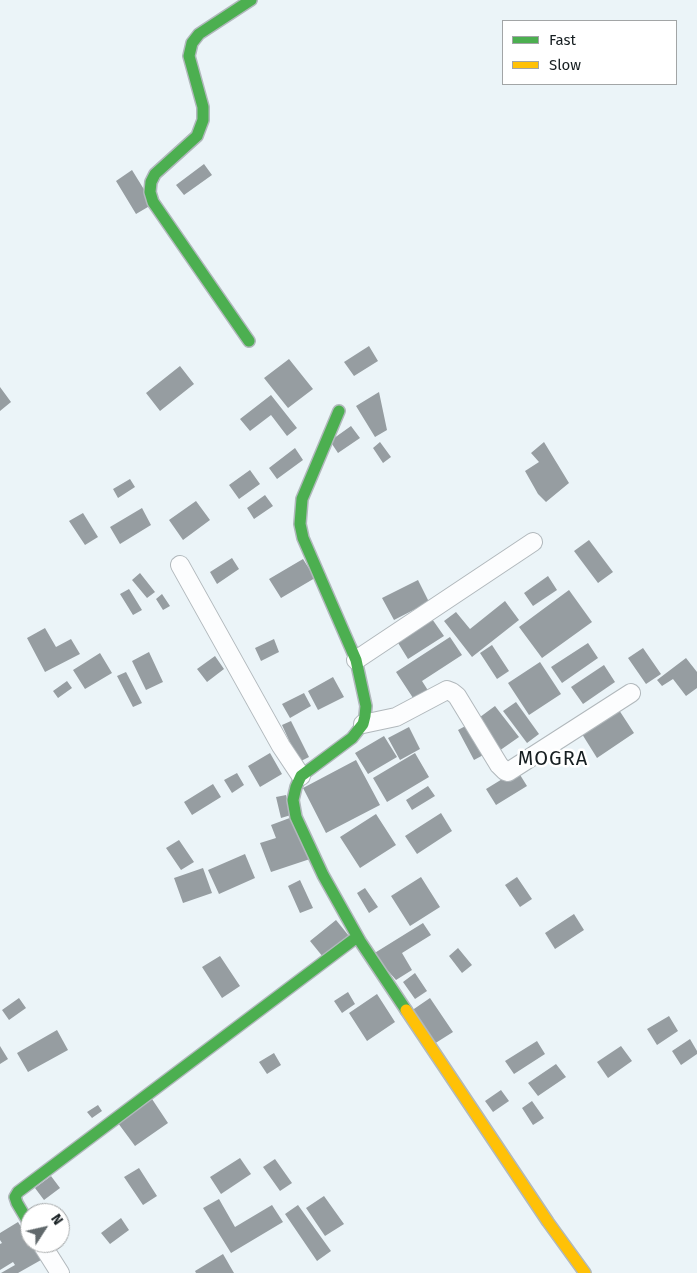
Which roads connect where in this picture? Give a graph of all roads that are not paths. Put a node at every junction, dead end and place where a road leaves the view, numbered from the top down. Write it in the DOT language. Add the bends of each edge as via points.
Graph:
graph roads {
  1 [pos="251,0"];
  2 [pos="249,341"];
  3 [pos="339,411"];
  4 [pos="533,542"];
  5 [pos="180,566"];
  6 [pos="356,660"];
  7 [pos="631,693"];
  8 [pos="363,724"];
  9 [pos="301,776"];
  10 [pos="357,937"];
  11 [pos="20,1208"];
  12 [pos="47,1253"];
  13 [pos="60,1273"];
  14 [pos="585,1273"];
  1 -- 2 [label="street" via="199,34 192,43 189,56 204,120 197,136 155,174 150,192 153,202"];
  3 -- 6 [label="street" via="302,499 300,524 303,538"];
  4 -- 6 [label="street"];
  5 -- 9 [label="street"];
  6 -- 8 [label="street" via="366,706"];
  7 -- 8 [label="street" via="508,772 499,766 457,696 447,690 396,717"];
  8 -- 9 [label="street" via="352,738"];
  9 -- 10 [label="street" via="293,800 296,817"];
  10 -- 11 [label="street" via="18,1192 15,1197"];
  10 -- 14 [label="street"];
  12 -- 13 [label="street"];
}
